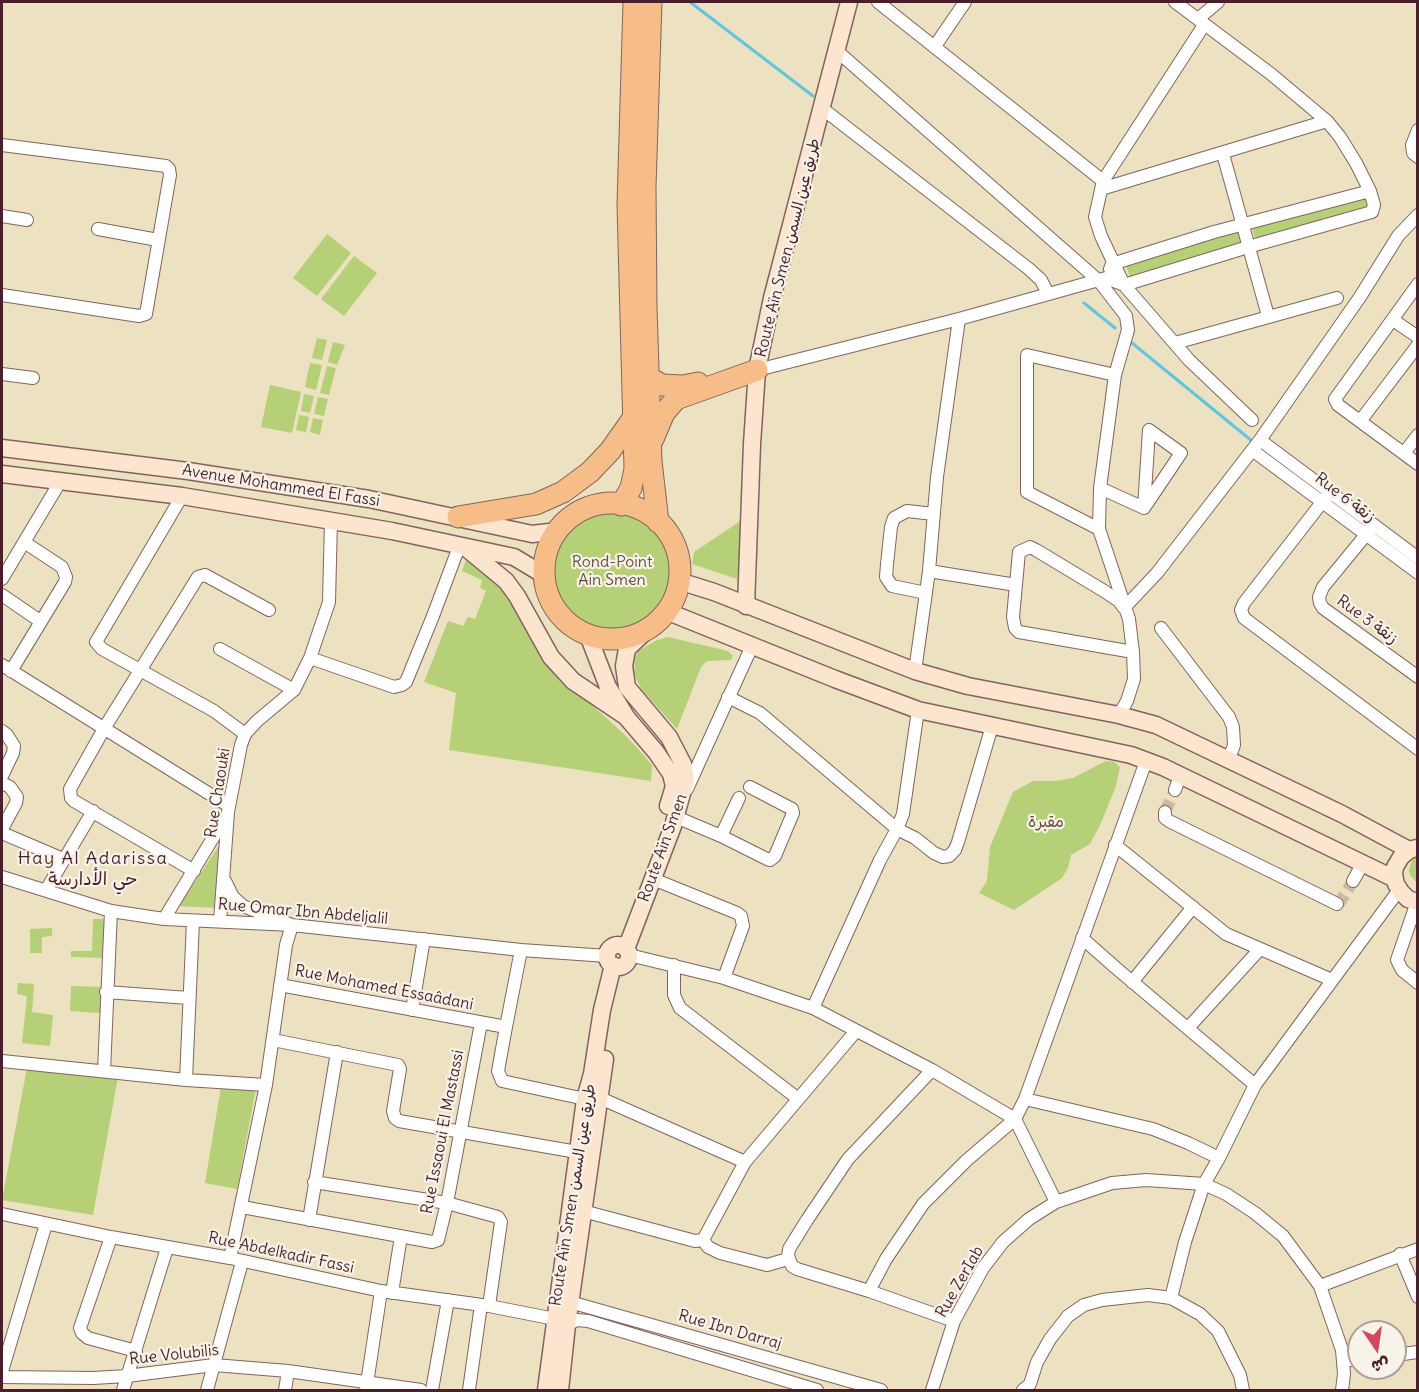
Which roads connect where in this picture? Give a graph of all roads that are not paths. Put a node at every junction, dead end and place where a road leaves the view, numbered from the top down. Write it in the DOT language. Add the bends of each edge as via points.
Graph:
graph roads {
  1 [pos="634,2"];
  2 [pos="651,2"];
  3 [pos="849,2"];
  4 [pos="878,2"];
  5 [pos="965,2"];
  6 [pos="1175,2"];
  7 [pos="1218,2"];
  8 [pos="1201,22"];
  9 [pos="935,46"];
  10 [pos="837,51"];
  11 [pos="823,109"];
  12 [pos="1327,121"];
  13 [pos="1418,130"];
  14 [pos="2,145"];
  15 [pos="1223,154"];
  16 [pos="1418,157"];
  17 [pos="1102,185"];
  18 [pos="1370,191"];
  19 [pos="1418,215"];
  20 [pos="2,216"];
  21 [pos="27,220"];
  22 [pos="1241,224"];
  23 [pos="98,229"];
  24 [pos="158,240"];
  25 [pos="1248,247"];
  26 [pos="1112,264"];
  27 [pos="1103,280"];
  28 [pos="1418,284"];
  29 [pos="1124,285"];
  30 [pos="1048,294"];
  31 [pos="2,295"];
  32 [pos="1337,298"];
  33 [pos="1268,316"];
  34 [pos="960,319"];
  35 [pos="1393,320"];
  36 [pos="1418,337"];
  37 [pos="1175,343"];
  38 [pos="1418,345"];
  39 [pos="758,370"];
  40 [pos="2,374"];
  41 [pos="1114,375"];
  42 [pos="648,377"];
  43 [pos="33,378"];
  44 [pos="634,417"];
  45 [pos="1252,420"];
  46 [pos="1361,420"];
  47 [pos="1418,435"];
  48 [pos="650,445"];
  49 [pos="1256,445"];
  50 [pos="2,448"];
  51 [pos="1404,453"];
  52 [pos="1418,464"];
  53 [pos="2,474"];
  54 [pos="60,482"];
  55 [pos="1100,488"];
  56 [pos="182,496"];
  57 [pos="1327,496"];
  58 [pos="621,505"];
  59 [pos="1144,508"];
  60 [pos="934,514"];
  61 [pos="458,517"];
  62 [pos="332,520"];
  63 [pos="658,522"];
  64 [pos="1099,529"];
  65 [pos="1370,529"];
  66 [pos="558,531"];
  67 [pos="24,542"];
  68 [pos="460,544"];
  69 [pos="1418,558"];
  70 [pos="929,571"];
  71 [pos="1418,573"];
  72 [pos="544,575"];
  73 [pos="2,579"];
  74 [pos="679,581"];
  75 [pos="1016,585"];
  76 [pos="926,593"];
  77 [pos="2,595"];
  78 [pos="746,606"];
  79 [pos="1124,608"];
  80 [pos="269,610"];
  81 [pos="666,611"];
  82 [pos="40,621"];
  83 [pos="1161,628"];
  84 [pos="648,629"];
  85 [pos="588,635"];
  86 [pos="752,646"];
  87 [pos="220,649"];
  88 [pos="1133,652"];
  89 [pos="310,658"];
  90 [pos="6,668"];
  91 [pos="142,671"];
  92 [pos="915,671"];
  93 [pos="1418,677"];
  94 [pos="294,690"];
  95 [pos="728,697"];
  96 [pos="918,710"];
  97 [pos="1119,715"];
  98 [pos="627,718"];
  99 [pos="992,726"];
  100 [pos="105,727"];
  101 [pos="2,731"];
  102 [pos="245,734"];
  103 [pos="1418,749"];
  104 [pos="1229,759"];
  105 [pos="1146,761"];
  106 [pos="2,776"];
  107 [pos="2,783"];
  108 [pos="750,787"];
  109 [pos="739,798"];
  110 [pos="88,808"];
  111 [pos="229,809"];
  112 [pos="677,812"];
  113 [pos="1166,812"];
  114 [pos="897,829"];
  115 [pos="2,831"];
  116 [pos="721,836"];
  117 [pos="1115,845"];
  118 [pos="1413,849"];
  119 [pos="63,859"];
  120 [pos="1363,863"];
  121 [pos="194,871"];
  122 [pos="2,877"];
  123 [pos="653,879"];
  124 [pos="224,880"];
  125 [pos="1353,881"];
  126 [pos="1397,884"];
  127 [pos="46,890"];
  128 [pos="1337,904"];
  129 [pos="1193,907"];
  130 [pos="1416,909"];
  131 [pos="111,911"];
  132 [pos="164,919"];
  133 [pos="193,921"];
  134 [pos="220,921"];
  135 [pos="291,925"];
  136 [pos="1083,938"];
  137 [pos="424,939"];
  138 [pos="1260,949"];
  139 [pos="521,950"];
  140 [pos="619,956"];
  141 [pos="674,965"];
  142 [pos="724,978"];
  143 [pos="1332,980"];
  144 [pos="1132,982"];
  145 [pos="1418,983"];
  146 [pos="280,985"];
  147 [pos="106,992"];
  148 [pos="189,998"];
  149 [pos="813,1008"];
  150 [pos="412,1010"];
  151 [pos="481,1023"];
  152 [pos="506,1027"];
  153 [pos="1188,1028"];
  154 [pos="856,1031"];
  155 [pos="273,1040"];
  156 [pos="337,1052"];
  157 [pos="2,1061"];
  158 [pos="932,1070"];
  159 [pos="104,1071"];
  160 [pos="186,1080"];
  161 [pos="266,1085"];
  162 [pos="1255,1085"];
  163 [pos="796,1098"];
  164 [pos="592,1099"];
  165 [pos="1025,1099"];
  166 [pos="1015,1119"];
  167 [pos="461,1132"];
  168 [pos="577,1152"];
  169 [pos="1219,1158"];
  170 [pos="745,1162"];
  171 [pos="314,1182"];
  172 [pos="1204,1184"];
  173 [pos="1056,1202"];
  174 [pos="447,1203"];
  175 [pos="242,1207"];
  176 [pos="584,1211"];
  177 [pos="2,1214"];
  178 [pos="309,1220"];
  179 [pos="46,1224"];
  180 [pos="401,1236"];
  181 [pos="111,1237"];
  182 [pos="705,1239"];
  183 [pos="166,1248"];
  184 [pos="1418,1249"];
  185 [pos="1400,1254"];
  186 [pos="788,1259"];
  187 [pos="236,1260"];
  188 [pos="1320,1286"];
  189 [pos="869,1291"];
  190 [pos="386,1292"];
  191 [pos="1418,1297"];
  192 [pos="1171,1298"];
  193 [pos="448,1300"];
  194 [pos="570,1302"];
  195 [pos="485,1306"];
  196 [pos="954,1321"];
  197 [pos="561,1322"];
  198 [pos="644,1322"];
  199 [pos="640,1337"];
  200 [pos="136,1351"];
  201 [pos="1343,1360"];
  202 [pos="1347,1360"];
  203 [pos="214,1365"];
  204 [pos="793,1365"];
  205 [pos="2,1371"];
  206 [pos="288,1371"];
  207 [pos="127,1376"];
  208 [pos="2,1377"];
  209 [pos="788,1382"];
  210 [pos="367,1387"];
  211 [pos="1028,1388"];
  212 [pos="123,1390"];
  213 [pos="207,1390"];
  214 [pos="285,1390"];
  215 [pos="421,1390"];
  216 [pos="432,1390"];
  217 [pos="469,1390"];
  218 [pos="546,1390"];
  219 [pos="560,1390"];
  220 [pos="817,1390"];
  221 [pos="881,1390"];
  222 [pos="932,1390"];
  223 [pos="1243,1390"];
  224 [pos="1342,1390"];
  1 -- 44 [label="highway" via="628,214"];
  2 -- 42 [label="highway" via="645,187"];
  3 -- 10 [label="main road, Route Aïn Smen طريق عين السمن"];
  4 -- 9 [label="street"];
  5 -- 9 [label="street"];
  6 -- 8 [label="street"];
  7 -- 8 [label="street"];
  8 -- 12 [label="street"];
  8 -- 17 [label="street"];
  9 -- 17 [label="street"];
  10 -- 11 [label="main road, Route Aïn Smen طريق عين السمن"];
  10 -- 27 [label="street"];
  11 -- 30 [label="street" via="1035,273"];
  11 -- 39 [label="main road, Route Aïn Smen طريق عين السمن" via="772,298"];
  12 -- 15 [label="street"];
  12 -- 18 [label="street"];
  13 -- 16 [label="street" via="1412,145"];
  14 -- 24 [label="street" via="165,166 170,175"];
  15 -- 17 [label="street"];
  15 -- 22 [label="street"];
  17 -- 26 [label="street" via="1095,217"];
  18 -- 22 [label="street"];
  18 -- 25 [label="street" via="1374,208 1370,213"];
  19 -- 49 [label="street" via="1398,236"];
  20 -- 21 [label="street"];
  22 -- 25 [label="street"];
  22 -- 26 [label="street"];
  23 -- 24 [label="street"];
  24 -- 31 [label="street" via="148,311 142,316"];
  25 -- 29 [label="street"];
  25 -- 33 [label="street"];
  26 -- 27 [label="street"];
  26 -- 29 [label="street"];
  27 -- 29 [label="street"];
  27 -- 30 [label="street"];
  27 -- 41 [label="street" via="1128,321"];
  28 -- 35 [label="street"];
  29 -- 37 [label="street"];
  30 -- 34 [label="street"];
  32 -- 33 [label="street"];
  33 -- 37 [label="street"];
  34 -- 39 [label="street"];
  34 -- 60 [label="street"];
  35 -- 36 [label="street"];
  35 -- 46 [label="street" via="1336,395 1338,405"];
  37 -- 45 [label="street"];
  38 -- 46 [label="street"];
  39 -- 42 [label="highway" via="683,386 662,385"];
  39 -- 48 [label="highway" via="676,399 664,412"];
  39 -- 78 [label="main road, Route Aïn Smen طريق عين السمن"];
  40 -- 43 [label="street"];
  41 -- 55 [label="street"];
  41 -- 64 [label="street" via="1027,355 1027,492"];
  42 -- 48 [label="highway"];
  44 -- 58 [label="highway" via="633,478"];
  44 -- 61 [label="highway" via="610,451 563,492 536,504"];
  46 -- 51 [label="street"];
  47 -- 51 [label="street"];
  48 -- 63 [label="highway"];
  49 -- 57 [label="street, Rue 6 زنقة"];
  49 -- 79 [label="street" via="1157,573"];
  50 -- 61 [label="main road, Avenue Mohammed El Fassi" via="264,482"];
  51 -- 52 [label="street"];
  53 -- 54 [label="main road, Avenue Mohammed El Fassi"];
  54 -- 56 [label="main road, Avenue Mohammed El Fassi"];
  54 -- 67 [label="street"];
  55 -- 59 [label="street"];
  55 -- 64 [label="street"];
  56 -- 62 [label="main road, Avenue Mohammed El Fassi"];
  56 -- 91 [label="street" via="97,638 102,649"];
  57 -- 65 [label="street, Rue 6 زنقة"];
  57 -- 103 [label="street" via="1241,610 1244,618"];
  58 -- 63 [label="highway" via="642,511"];
  58 -- 66 [label="highway" via="586,509"];
  59 -- 59 [label="street" via="1181,453 1149,430 1145,497"];
  60 -- 70 [label="street"];
  60 -- 76 [label="street" via="907,511 894,518 888,554 888,583 898,589"];
  61 -- 66 [label="main road, Avenue Mohammed El Fassi" via="532,534"];
  62 -- 68 [label="main road, Avenue Mohammed El Fassi"];
  62 -- 89 [label="street, Rue Chaouki" via="329,602"];
  63 -- 74 [label="highway" via="676,549"];
  64 -- 79 [label="street"];
  65 -- 69 [label="street, Rue 6 زنقة"];
  65 -- 71 [label="street, Rue 6 زنقة"];
  65 -- 93 [label="street, Rue 3 زنقة" via="1318,597 1323,608"];
  66 -- 72 [label="highway" via="547,550"];
  67 -- 73 [label="street"];
  67 -- 82 [label="street" via="62,567 66,577"];
  68 -- 72 [label="main road, Avenue Mohammed El Fassi" via="514,557"];
  68 -- 89 [label="street" via="406,682 394,687"];
  68 -- 98 [label="main road" via="506,581 551,657 573,681"];
  70 -- 75 [label="street"];
  70 -- 76 [label="street"];
  72 -- 85 [label="highway" via="547,593 557,612"];
  74 -- 78 [label="main road"];
  74 -- 81 [label="highway"];
  75 -- 79 [label="street" via="1019,552 1030,547 1104,591"];
  75 -- 88 [label="street" via="1013,617 1019,632"];
  76 -- 92 [label="street"];
  77 -- 82 [label="street"];
  78 -- 92 [label="main road"];
  79 -- 88 [label="street"];
  80 -- 91 [label="street" via="202,576"];
  81 -- 84 [label="highway"];
  81 -- 86 [label="main road"];
  82 -- 90 [label="street"];
  83 -- 104 [label="street" via="1228,717 1234,745"];
  84 -- 85 [label="highway" via="617,639"];
  84 -- 112 [label="main road, Route Aïn Smen" via="627,648 624,674 627,687 669,737 683,764 686,779"];
  85 -- 98 [label="main road, Route Aïn Smen" via="608,687"];
  86 -- 95 [label="street"];
  86 -- 96 [label="main road"];
  87 -- 94 [label="street"];
  88 -- 97 [label="street" via="1134,680"];
  89 -- 94 [label="street, Rue Chaouki"];
  90 -- 100 [label="street"];
  91 -- 100 [label="street"];
  91 -- 102 [label="street" via="214,711"];
  92 -- 97 [label="main road" via="968,686"];
  94 -- 102 [label="street, Rue Chaouki"];
  95 -- 112 [label="street"];
  95 -- 114 [label="street" via="748,705 778,727"];
  96 -- 99 [label="main road"];
  96 -- 114 [label="street" via="908,788"];
  97 -- 104 [label="main road" via="1156,725"];
  98 -- 140 [label="main road, Route Aïn Smen" via="666,766 674,786"];
  99 -- 105 [label="main road"];
  99 -- 114 [label="street" via="955,850 949,856 938,856"];
  100 -- 110 [label="street" via="69,789 71,798"];
  100 -- 111 [label="street"];
  101 -- 106 [label="street" via="14,746"];
  102 -- 111 [label="street, Rue Chaouki"];
  104 -- 118 [label="main road"];
  105 -- 117 [label="street"];
  105 -- 120 [label="main road" via="1177,783"];
  107 -- 115 [label="street" via="17,797"];
  108 -- 116 [label="street" via="792,809 775,856 767,859"];
  109 -- 116 [label="street"];
  110 -- 119 [label="street"];
  110 -- 121 [label="street"];
  111 -- 121 [label="street"];
  111 -- 124 [label="street, Rue Chaouki"];
  112 -- 116 [label="street"];
  112 -- 123 [label="main road, Route Aïn Smen"];
  113 -- 128 [label="street" via="1169,821"];
  114 -- 149 [label="street"];
  115 -- 119 [label="street"];
  117 -- 129 [label="street"];
  117 -- 136 [label="street"];
  118 -- 126 [label="main road" via="1398,862"];
  119 -- 127 [label="street"];
  120 -- 125 [label="street"];
  120 -- 126 [label="main road"];
  121 -- 132 [label="street"];
  122 -- 127 [label="street, Rue Omar Ibn Abdeljalil"];
  123 -- 140 [label="main road, Route Aïn Smen"];
  123 -- 142 [label="street" via="741,916 743,926"];
  124 -- 134 [label="street, Rue Chaouki"];
  124 -- 135 [label="street" via="243,906"];
  126 -- 130 [label="main road"];
  126 -- 143 [label="street"];
  127 -- 131 [label="street, Rue Omar Ibn Abdeljalil"];
  129 -- 138 [label="street" via="1226,934"];
  129 -- 144 [label="street"];
  130 -- 145 [label="street" via="1397,960 1402,970"];
  131 -- 132 [label="street, Rue Omar Ibn Abdeljalil"];
  131 -- 147 [label="street"];
  132 -- 133 [label="street, Rue Omar Ibn Abdeljalil"];
  133 -- 134 [label="street, Rue Omar Ibn Abdeljalil"];
  133 -- 148 [label="street"];
  134 -- 135 [label="street, Rue Omar Ibn Abdeljalil"];
  135 -- 137 [label="street, Rue Omar Ibn Abdeljalil"];
  135 -- 146 [label="street"];
  136 -- 144 [label="street"];
  136 -- 165 [label="street"];
  137 -- 139 [label="street, Rue Omar Ibn Abdeljalil"];
  137 -- 150 [label="street"];
  138 -- 143 [label="street"];
  138 -- 153 [label="street"];
  139 -- 140 [label="street, Rue Omar Ibn Abdeljalil"];
  139 -- 152 [label="street"];
  140 -- 141 [label="street, Rue Omar Ibn Abdeljalil"];
  140 -- 164 [label="main road, Route Aïn Smen طريق عين السمن" via="602,1011"];
  141 -- 142 [label="street, Rue Omar Ibn Abdeljalil"];
  141 -- 163 [label="street" via="674,996 680,1008"];
  142 -- 149 [label="street, Rue Omar Ibn Abdeljalil"];
  143 -- 162 [label="street"];
  144 -- 153 [label="street"];
  146 -- 150 [label="street, Rue Mohamed Essaâdani"];
  146 -- 155 [label="street"];
  147 -- 148 [label="street"];
  147 -- 159 [label="street"];
  148 -- 160 [label="street"];
  149 -- 154 [label="street, Rue Omar Ibn Abdeljalil"];
  150 -- 151 [label="street, Rue Mohamed Essaâdani"];
  151 -- 152 [label="street, Rue Mohamed Essaâdani"];
  151 -- 167 [label="street, Rue Issaoui El Mastassi"];
  152 -- 164 [label="street" via="498,1071 502,1081"];
  153 -- 162 [label="street"];
  154 -- 158 [label="street, Rue Omar Ibn Abdeljalil"];
  154 -- 163 [label="street"];
  155 -- 156 [label="street"];
  155 -- 161 [label="street"];
  156 -- 167 [label="street" via="398,1065 393,1111 396,1120"];
  156 -- 171 [label="street"];
  157 -- 159 [label="street"];
  158 -- 166 [label="street, Rue Omar Ibn Abdeljalil"];
  158 -- 186 [label="street" via="848,1159 789,1249"];
  159 -- 160 [label="street"];
  160 -- 161 [label="street"];
  161 -- 175 [label="street"];
  162 -- 169 [label="street"];
  163 -- 170 [label="street"];
  164 -- 168 [label="main road, Route Aïn Smen طريق عين السمن"];
  164 -- 170 [label="street"];
  164 -- 176 [label="main road, Route Aïn Smen طريق عين السمن"];
  165 -- 166 [label="street"];
  165 -- 169 [label="street" via="1153,1130"];
  166 -- 173 [label="street"];
  166 -- 189 [label="street" via="923,1204"];
  167 -- 168 [label="street"];
  167 -- 174 [label="street, Rue Issaoui El Mastassi"];
  168 -- 197 [label="main road, Route Aïn Smen طريق عين السمن"];
  169 -- 172 [label="street"];
  170 -- 182 [label="street"];
  171 -- 174 [label="street"];
  171 -- 178 [label="street"];
  172 -- 173 [label="street, Rue ZerIab" via="1146,1180 1112,1183"];
  172 -- 188 [label="street, Rue ZerIab" via="1226,1194 1283,1236"];
  172 -- 192 [label="street"];
  173 -- 196 [label="street, Rue ZerIab" via="1003,1242 983,1268"];
  174 -- 180 [label="street, Rue Issaoui El Mastassi" via="439,1238 432,1242"];
  174 -- 195 [label="street" via="494,1214 501,1222"];
  175 -- 178 [label="street"];
  175 -- 187 [label="street"];
  176 -- 182 [label="street" via="695,1240"];
  176 -- 194 [label="main road, Route Aïn Smen طريق عين السمن"];
  177 -- 179 [label="street, Rue Abdelkadir Fassi"];
  178 -- 180 [label="street"];
  179 -- 181 [label="street, Rue Abdelkadir Fassi"];
  179 -- 205 [label="street"];
  180 -- 190 [label="street"];
  181 -- 183 [label="street, Rue Abdelkadir Fassi"];
  181 -- 200 [label="street" via="80,1328 88,1338"];
  182 -- 186 [label="street" via="708,1247 720,1253 767,1265"];
  183 -- 187 [label="street, Rue Abdelkadir Fassi"];
  183 -- 200 [label="street"];
  184 -- 185 [label="street"];
  185 -- 188 [label="street"];
  185 -- 191 [label="street"];
  186 -- 189 [label="street" via="797,1269"];
  187 -- 190 [label="street, Rue Abdelkadir Fassi"];
  187 -- 203 [label="street"];
  188 -- 201 [label="street, Rue ZerIab" via="1335,1324"];
  189 -- 196 [label="street"];
  190 -- 193 [label="street, Rue Abdelkadir Fassi"];
  190 -- 210 [label="street"];
  192 -- 211 [label="street" via="1123,1297 1084,1305 1068,1316 1050,1339"];
  192 -- 223 [label="street" via="1200,1314 1218,1330"];
  193 -- 195 [label="street, Rue Abdelkadir Fassi"];
  193 -- 216 [label="street"];
  194 -- 197 [label="main road, Route Aïn Smen طريق عين السمن"];
  194 -- 198 [label="street, Rue Ibn Darraj"];
  195 -- 197 [label="street, Rue Abdelkadir Fassi"];
  195 -- 217 [label="street"];
  196 -- 222 [label="street, Rue ZerIab"];
  197 -- 199 [label="street, Rue Ibn Darraj" via="588,1321"];
  197 -- 218 [label="main road, Route Aïn Smen طريق عين السمن"];
  197 -- 219 [label="main road, Route Aïn Smen طريق عين السمن"];
  198 -- 199 [label="street"];
  198 -- 204 [label="street, Rue Ibn Darraj"];
  199 -- 209 [label="street, Rue Ibn Darraj"];
  200 -- 207 [label="street"];
  201 -- 202 [label="street"];
  201 -- 224 [label="street, Rue ZerIab"];
  203 -- 206 [label="street, Rue Volubilis"];
  203 -- 207 [label="street, Rue Volubilis"];
  203 -- 213 [label="street"];
  204 -- 209 [label="street"];
  204 -- 221 [label="street, Rue Ibn Darraj"];
  206 -- 210 [label="street, Rue Volubilis"];
  206 -- 214 [label="street"];
  207 -- 208 [label="street, Rue Volubilis"];
  207 -- 212 [label="street"];
  209 -- 220 [label="street, Rue Ibn Darraj"];
  210 -- 215 [label="street, Rue Volubilis"];
}
